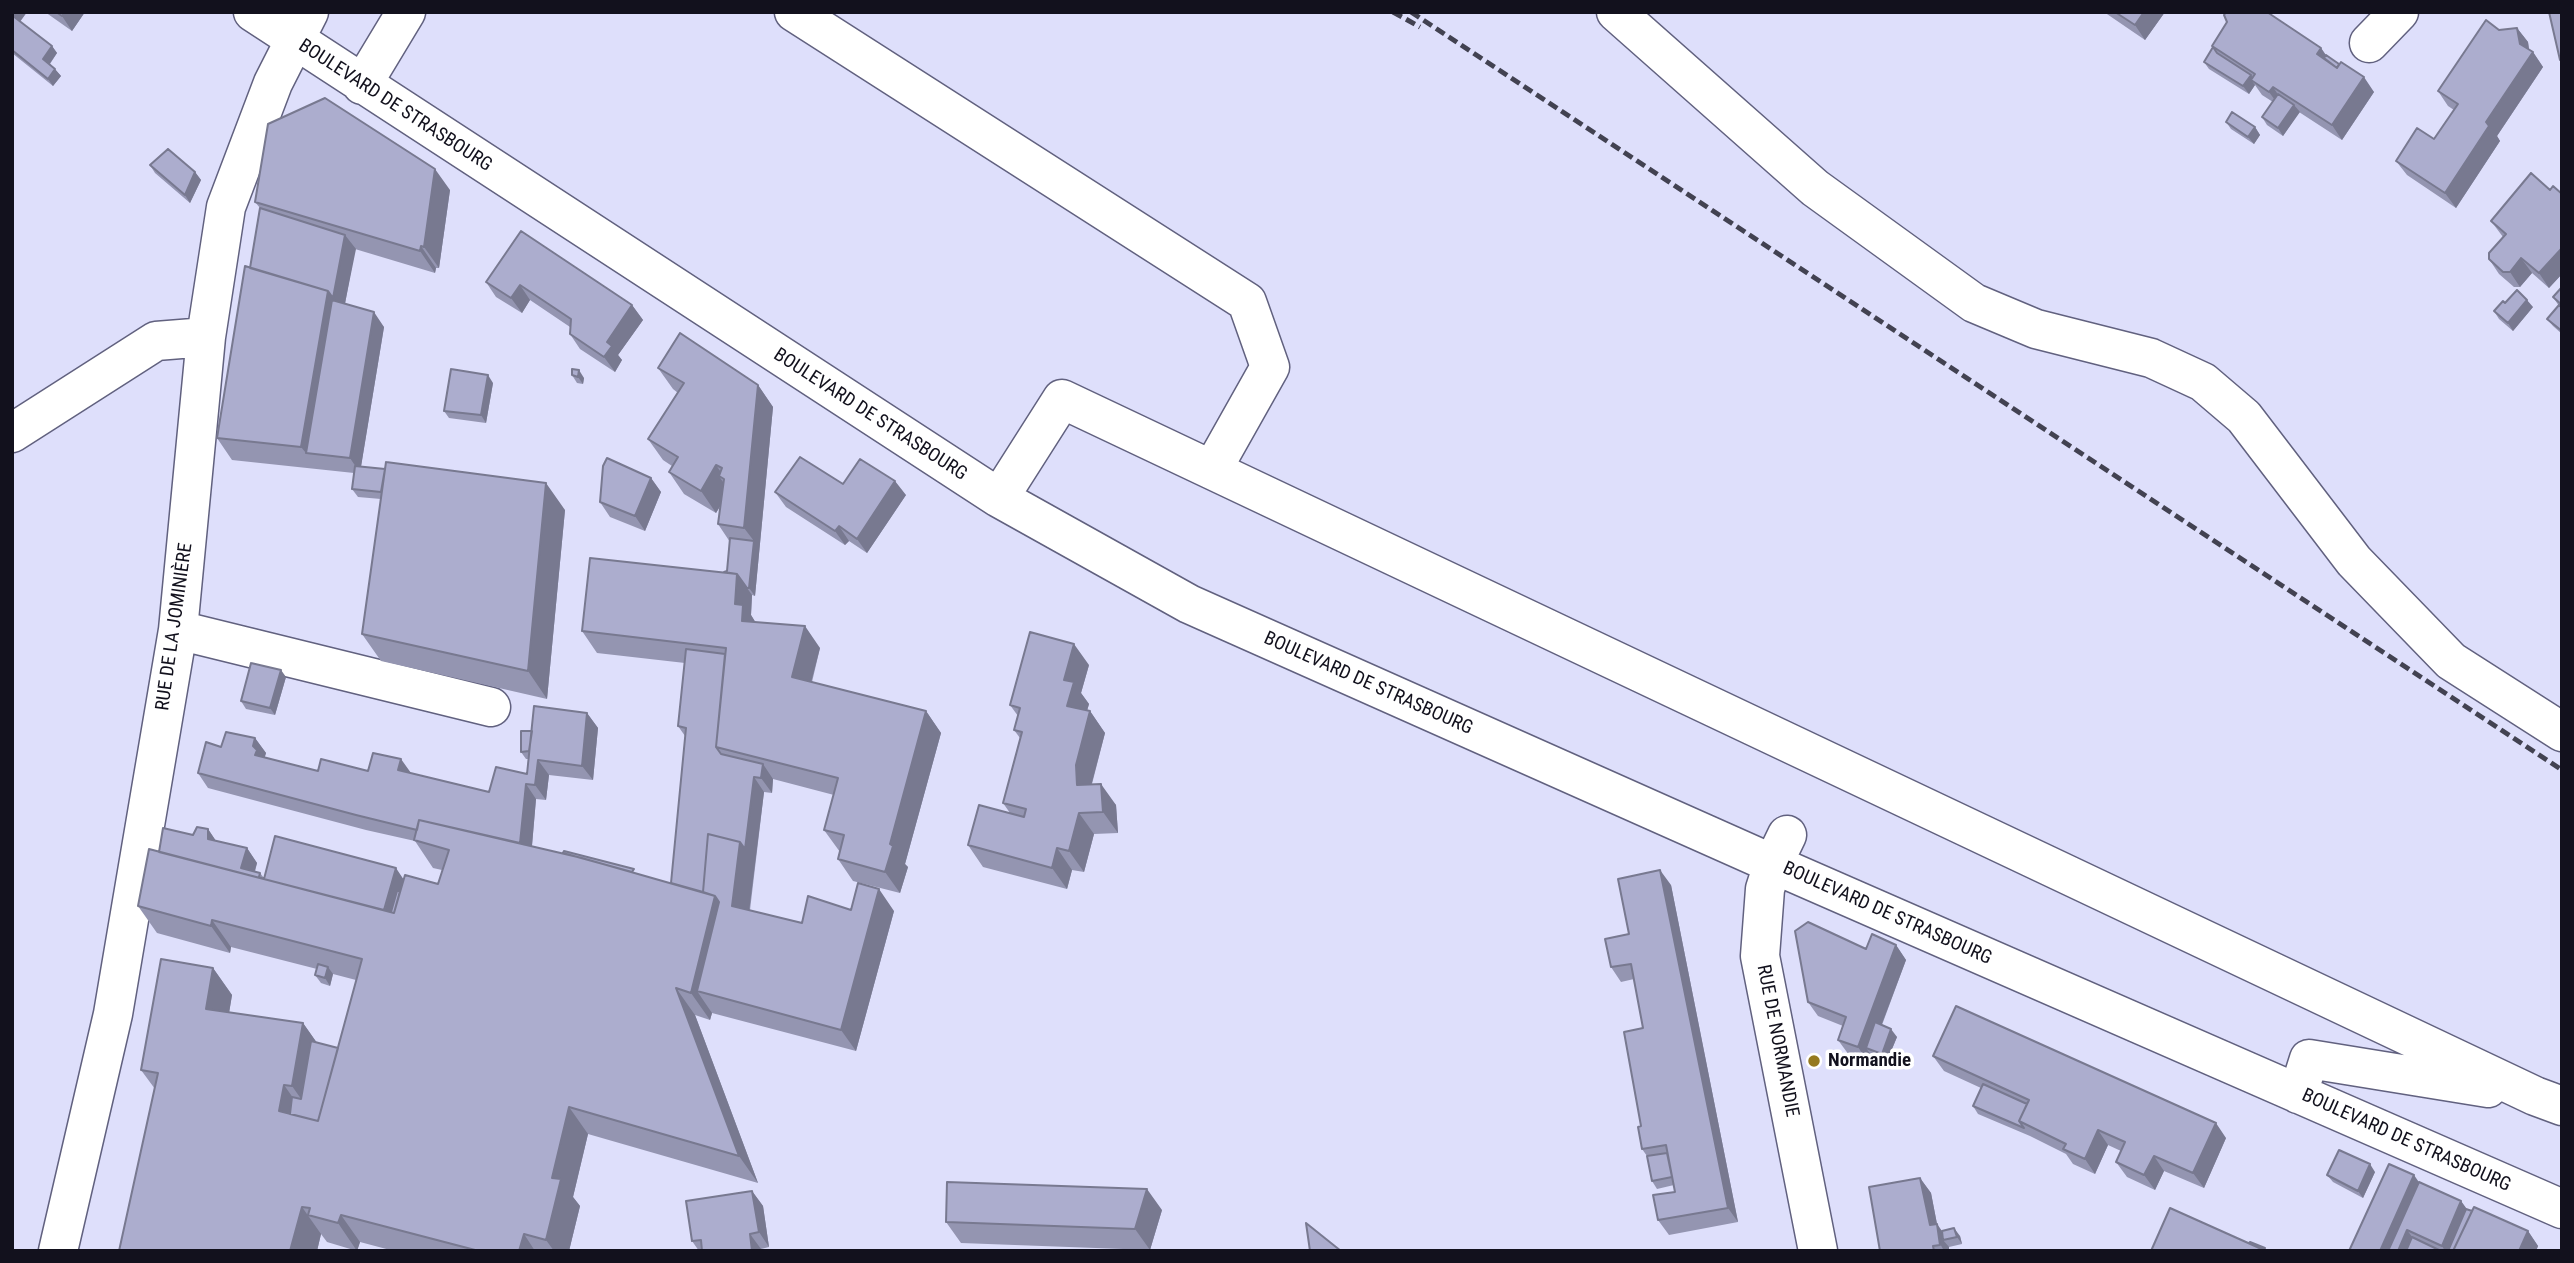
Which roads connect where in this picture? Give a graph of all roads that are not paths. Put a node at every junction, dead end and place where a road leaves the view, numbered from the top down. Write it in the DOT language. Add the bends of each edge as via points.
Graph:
graph roads {
  1 [pos="253,12"];
  2 [pos="406,12"];
  3 [pos="794,12"];
  4 [pos="1616,12"];
  5 [pos="2399,12"];
  6 [pos="302,26"];
  7 [pos="2369,43"];
  8 [pos="362,85"];
  9 [pos="206,337"];
  10 [pos="12,433"];
  11 [pos="1212,470"];
  12 [pos="999,498"];
  13 [pos="178,630"];
  14 [pos="491,708"];
  15 [pos="2562,732"];
  16 [pos="1780,849"];
  17 [pos="2298,1094"];
  18 [pos="2548,1101"];
  19 [pos="2562,1209"];
  20 [pos="58,1251"];
  21 [pos="1818,1251"];
  1 -- 6 [label="street, BOULEVARD DE STRASBOURG"];
  2 -- 8 [label="street"];
  3 -- 11 [label="street" via="1247,302 1270,367"];
  4 -- 15 [label="street" via="1815,188 1974,303 2036,328 2151,358 2203,382 2244,417 2354,561 2451,661"];
  5 -- 7 [label="street"];
  6 -- 8 [label="street, BOULEVARD DE STRASBOURG"];
  6 -- 9 [label="street, RUE DE LA JOMINIÈRE" via="273,83 226,207"];
  8 -- 12 [label="street, BOULEVARD DE STRASBOURG"];
  9 -- 10 [label="street" via="156,341"];
  9 -- 13 [label="street, RUE DE LA JOMINIÈRE"];
  11 -- 12 [label="street" via="1062,399"];
  11 -- 18 [label="street"];
  12 -- 16 [label="street, BOULEVARD DE STRASBOURG" via="1188,604"];
  13 -- 14 [label="street"];
  13 -- 20 [label="street, RUE DE LA JOMINIÈRE" via="113,1014"];
  16 -- 17 [label="street, BOULEVARD DE STRASBOURG"];
  16 -- 21 [label="street, RUE DE NORMANDIE" via="1765,889 1760,956"];
  17 -- 18 [label="street" via="2309,1059"];
  17 -- 19 [label="street, BOULEVARD DE STRASBOURG"];
}
